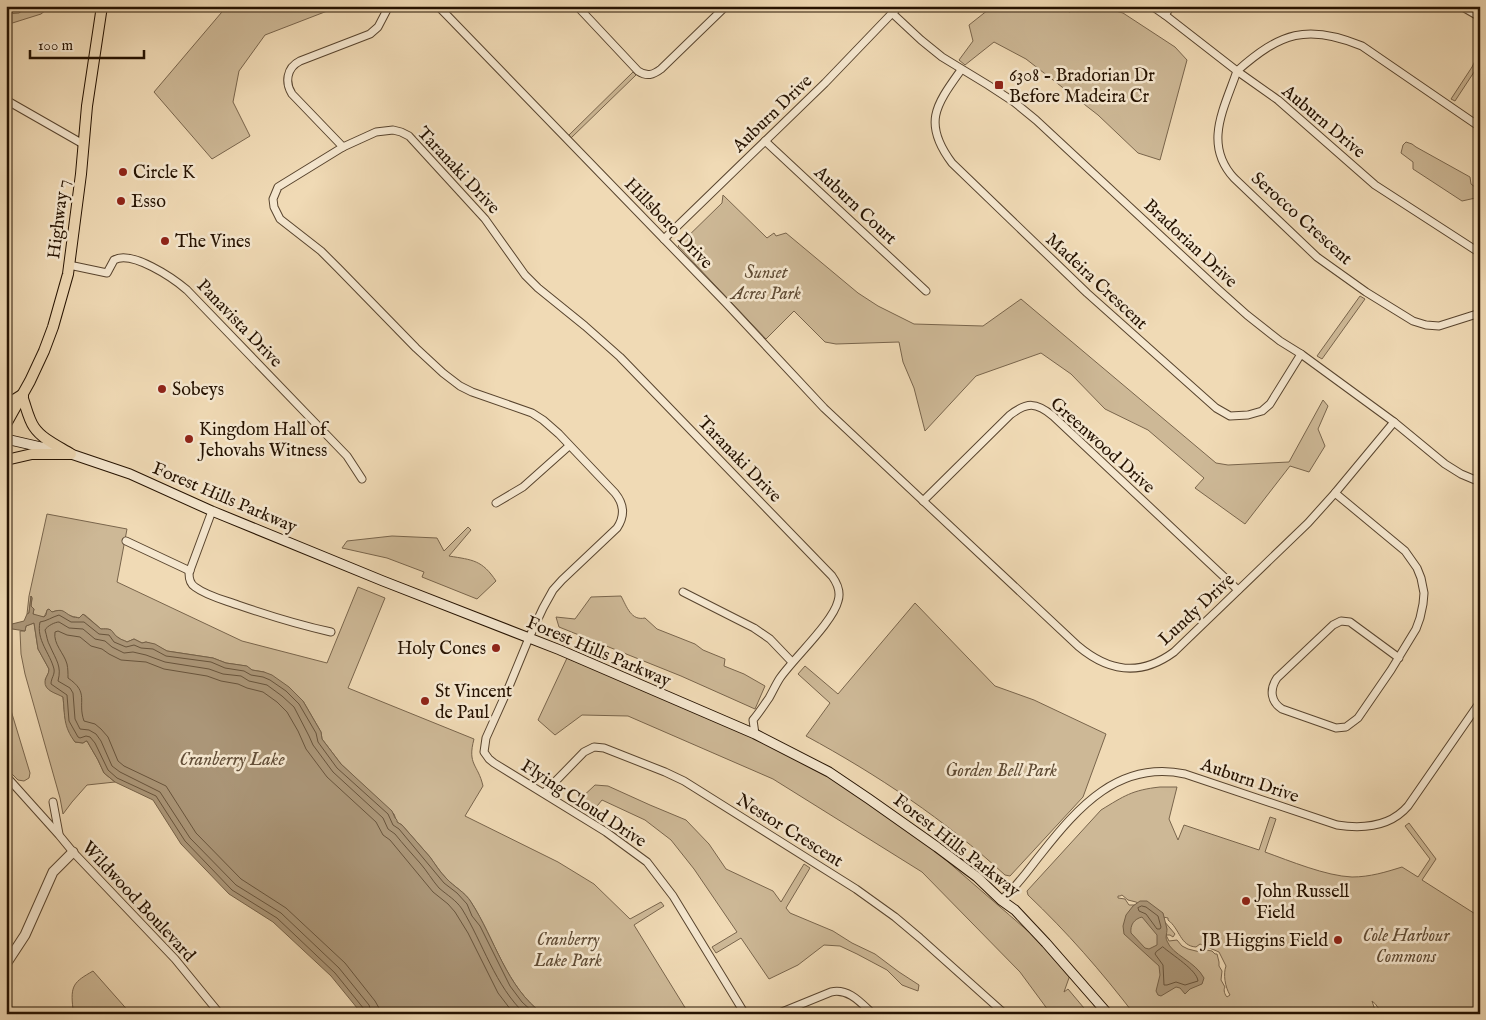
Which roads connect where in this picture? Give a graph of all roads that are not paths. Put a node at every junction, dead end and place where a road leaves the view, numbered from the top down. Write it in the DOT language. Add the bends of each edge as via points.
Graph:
graph roads {
  1 [pos="102,6"];
  2 [pos="389,6"];
  3 [pos="438,6"];
  4 [pos="577,6"];
  5 [pos="726,6"];
  6 [pos="899,6"];
  7 [pos="1152,6"];
  8 [pos="1170,6"];
  9 [pos="1460,6"];
  10 [pos="892,13"];
  11 [pos="1164,15"];
  12 [pos="1480,17"];
  13 [pos="961,70"];
  14 [pos="1236,71"];
  15 [pos="6,100"];
  16 [pos="1480,127"];
  17 [pos="765,141"];
  18 [pos="83,144"];
  19 [pos="343,147"];
  20 [pos="664,239"];
  21 [pos="1480,254"];
  22 [pos="69,265"];
  23 [pos="926,291"];
  24 [pos="1480,313"];
  25 [pos="1301,354"];
  26 [pos="22,396"];
  27 [pos="6,406"];
  28 [pos="1394,422"];
  29 [pos="6,424"];
  30 [pos="6,439"];
  31 [pos="569,446"];
  32 [pos="70,454"];
  33 [pos="6,460"];
  34 [pos="362,478"];
  35 [pos="1480,482"];
  36 [pos="1335,493"];
  37 [pos="923,501"];
  38 [pos="496,503"];
  39 [pos="212,511"];
  40 [pos="126,541"];
  41 [pos="190,571"];
  42 [pos="1238,590"];
  43 [pos="683,592"];
  44 [pos="332,632"];
  45 [pos="529,638"];
  46 [pos="1399,658"];
  47 [pos="792,662"];
  48 [pos="1480,702"];
  49 [pos="1477,714"];
  50 [pos="755,734"];
  51 [pos="6,776"];
  52 [pos="544,793"];
  53 [pos="53,802"];
  54 [pos="59,835"];
  55 [pos="73,852"];
  56 [pos="1001,900"];
  57 [pos="6,964"];
  58 [pos="220,1013"];
  59 [pos="234,1014"];
  60 [pos="745,1014"];
  61 [pos="777,1014"];
  62 [pos="873,1014"];
  63 [pos="1005,1014"];
  64 [pos="1108,1014"];
  1 -- 18 [label="main road, Highway 7"];
  2 -- 19 [label="street" via="378,27 370,34 300,61 288,74 292,94"];
  3 -- 20 [label="street, Hillsboro Drive"];
  4 -- 5 [label="street" via="638,71 651,75"];
  6 -- 10 [label="street, Auburn Drive"];
  7 -- 11 [label="street, Auburn Drive"];
  8 -- 11 [label="street"];
  9 -- 12 [label="street"];
  10 -- 13 [label="street, Bradorian Drive"];
  10 -- 17 [label="street, Auburn Drive"];
  11 -- 14 [label="street, Auburn Drive"];
  13 -- 25 [label="street, Bradorian Drive" via="995,89 1036,120 1247,315"];
  13 -- 25 [label="street, Madeira Crescent" via="941,100 936,115 940,147 948,158 1087,293 1216,408 1230,416 1262,411 1270,404"];
  14 -- 16 [label="street" via="1277,42 1304,34 1326,34 1362,46"];
  14 -- 21 [label="street, Auburn Drive" via="1278,100 1375,185"];
  14 -- 24 [label="street, Serocco Crescent" via="1217,138 1222,160 1234,178 1317,257 1413,321 1439,326"];
  15 -- 18 [label="street"];
  17 -- 20 [label="street, Auburn Drive"];
  17 -- 23 [label="street, Auburn Court"];
  18 -- 22 [label="main road, Highway 7"];
  19 -- 31 [label="street, Taranaki Drive" via="278,187 274,207 280,219 326,257 451,380 472,392 532,412 550,425"];
  19 -- 47 [label="street, Taranaki Drive" via="383,130 397,130 411,138 485,219 538,288 620,357 832,576 839,591 836,607"];
  20 -- 37 [label="street, Hillsboro Drive" via="824,408"];
  22 -- 26 [label="main road, Highway 7" via="53,327"];
  22 -- 34 [label="street, Panavista Drive" via="107,273 114,260 123,257 157,268 174,279 347,456"];
  25 -- 28 [label="street, Bradorian Drive"];
  26 -- 27 [label="highway"];
  26 -- 29 [label="main road, Highway 7"];
  26 -- 32 [label="main road" via="38,432"];
  28 -- 35 [label="street, Bradorian Drive" via="1445,464"];
  28 -- 36 [label="street, Lundy Drive"];
  30 -- 32 [label="main road, Forest Hills Parkway"];
  31 -- 38 [label="street" via="523,487"];
  31 -- 45 [label="street, Taranaki Drive" via="618,498 622,505 622,519 617,528 553,590"];
  32 -- 33 [label="main road" via="32,454"];
  32 -- 39 [label="main road, Forest Hills Parkway" via="130,474"];
  36 -- 42 [label="street, Lundy Drive"];
  36 -- 46 [label="street" via="1405,551 1417,568 1424,593 1423,604 1416,629"];
  37 -- 42 [label="street, Lundy Drive" via="1078,646 1094,659 1112,667 1133,669 1165,659"];
  37 -- 42 [label="street, Greenwood Drive" via="1010,415 1026,406 1039,406 1054,416"];
  39 -- 41 [label="street"];
  39 -- 45 [label="main road, Forest Hills Parkway"];
  40 -- 41 [label="street"];
  41 -- 44 [label="street" via="192,585 218,598 291,623"];
  43 -- 47 [label="street" via="754,628"];
  45 -- 50 [label="main road, Forest Hills Parkway"];
  45 -- 52 [label="street, Flying Cloud Drive" via="486,738 484,752 488,759"];
  46 -- 46 [label="street" via="1358,718 1346,726 1336,728 1282,709 1273,699 1272,686 1276,678 1340,621 1350,622"];
  47 -- 50 [label="street, Taranaki Drive" via="753,720"];
  48 -- 49 [label="street, Auburn Drive"];
  49 -- 56 [label="street, Auburn Drive" via="1408,806 1387,822 1367,827 1336,825 1185,774 1166,771 1123,778 1087,803"];
  50 -- 56 [label="main road, Forest Hills Parkway" via="829,772 937,847"];
  51 -- 54 [label="street"];
  52 -- 60 [label="street, Flying Cloud Drive" via="647,862 673,896"];
  52 -- 63 [label="street, Nestor Crescent" via="581,754 594,747 604,748 684,781 877,904"];
  53 -- 54 [label="street, Wildwood Boulevard"];
  54 -- 55 [label="street, Wildwood Boulevard"];
  55 -- 57 [label="main road" via="48,881 25,935"];
  55 -- 58 [label="street, Wildwood Boulevard" via="175,959"];
  56 -- 64 [label="main road, Forest Hills Parkway" via="1046,943"];
  58 -- 59 [label="street, Wildwood Boulevard"];
  61 -- 62 [label="street" via="837,991 849,994"];
}
